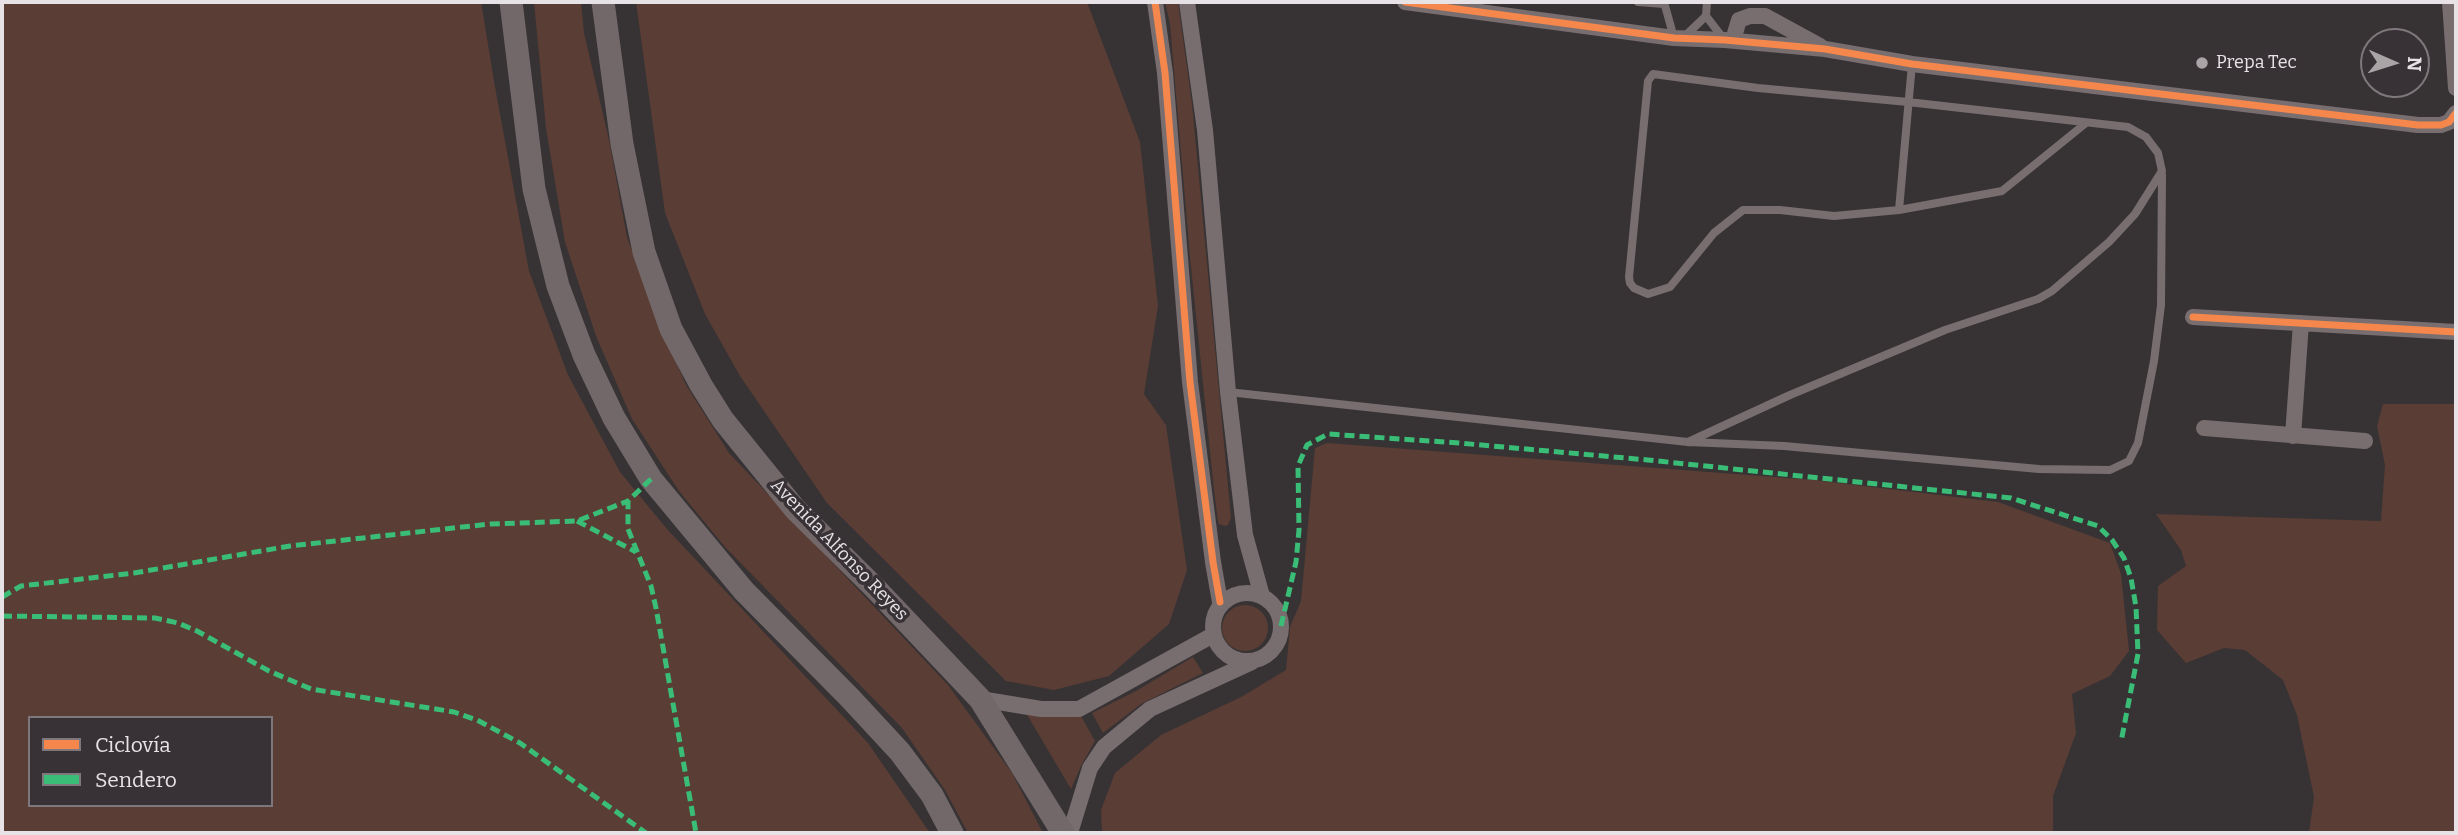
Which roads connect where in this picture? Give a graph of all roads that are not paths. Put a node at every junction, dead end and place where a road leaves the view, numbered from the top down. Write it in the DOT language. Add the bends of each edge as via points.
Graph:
graph roads {
  1 [pos="511,2"];
  2 [pos="603,2"];
  3 [pos="1156,2"];
  4 [pos="1187,2"];
  5 [pos="1405,2"];
  6 [pos="1638,2"];
  7 [pos="1707,2"];
  8 [pos="2450,2"];
  9 [pos="1664,3"];
  10 [pos="1706,16"];
  11 [pos="1679,38"];
  12 [pos="1729,40"];
  13 [pos="1825,49"];
  14 [pos="1912,64"];
  15 [pos="2456,88"];
  16 [pos="1908,102"];
  17 [pos="2456,113"];
  18 [pos="2086,122"];
  19 [pos="2162,172"];
  20 [pos="1899,210"];
  21 [pos="2193,317"];
  22 [pos="2301,323"];
  23 [pos="2456,332"];
  24 [pos="1228,392"];
  25 [pos="2204,429"];
  26 [pos="2293,436"];
  27 [pos="2365,441"];
  28 [pos="1688,442"];
  29 [pos="1262,596"];
  30 [pos="1220,602"];
  31 [pos="1213,635"];
  32 [pos="1252,662"];
  33 [pos="980,699"];
  34 [pos="952,833"];
  35 [pos="1063,833"];
  36 [pos="1070,833"];
  1 -- 34 [label="main road" via="534,189 558,286 614,418 651,479 744,591 900,752 932,795"];
  2 -- 33 [label="main road, Avenida Alfonso Reyes" via="622,144 644,252 671,329 701,385 723,420 795,509"];
  3 -- 30 [label="street" via="1190,383"];
  4 -- 24 [label="street" via="1205,131"];
  5 -- 11 [label="street"];
  6 -- 9 [label="lane"];
  7 -- 10 [label="lane"];
  8 -- 15 [label="street"];
  9 -- 11 [label="lane"];
  10 -- 11 [label="lane"];
  10 -- 12 [label="lane"];
  11 -- 12 [label="street"];
  12 -- 13 [label="street"];
  12 -- 13 [label="street" via="1739,20 1765,16"];
  13 -- 14 [label="street"];
  14 -- 16 [label="lane"];
  14 -- 17 [label="street" via="2418,125 2441,125"];
  16 -- 18 [label="lane"];
  16 -- 20 [label="lane"];
  16 -- 20 [label="lane" via="1653,74 1648,81 1629,284 1648,294 1670,287 1714,233 1743,210 1834,216"];
  18 -- 19 [label="lane" via="2128,127 2146,137 2158,153"];
  18 -- 20 [label="lane" via="2002,191"];
  19 -- 28 [label="lane" via="2135,214 2109,242 2038,299 1945,330"];
  19 -- 28 [label="lane" via="2161,305 2154,360 2138,443 2122,466 2110,470 2039,469"];
  21 -- 22 [label="street"];
  22 -- 23 [label="street"];
  22 -- 26 [label="street"];
  24 -- 28 [label="lane"];
  24 -- 29 [label="street" via="1245,535"];
  25 -- 26 [label="street"];
  26 -- 27 [label="street"];
  29 -- 30 [label="street" via="1236,594"];
  29 -- 32 [label="street" via="1279,614 1280,638 1264,658"];
  30 -- 31 [label="street" via="1212,622"];
  31 -- 32 [label="street" via="1227,657"];
  31 -- 33 [label="street" via="1079,709 1041,709"];
  32 -- 36 [label="street" via="1150,709 1104,747 1090,768"];
  33 -- 35 [label="main road, Avenida Alfonso Reyes"];
}
